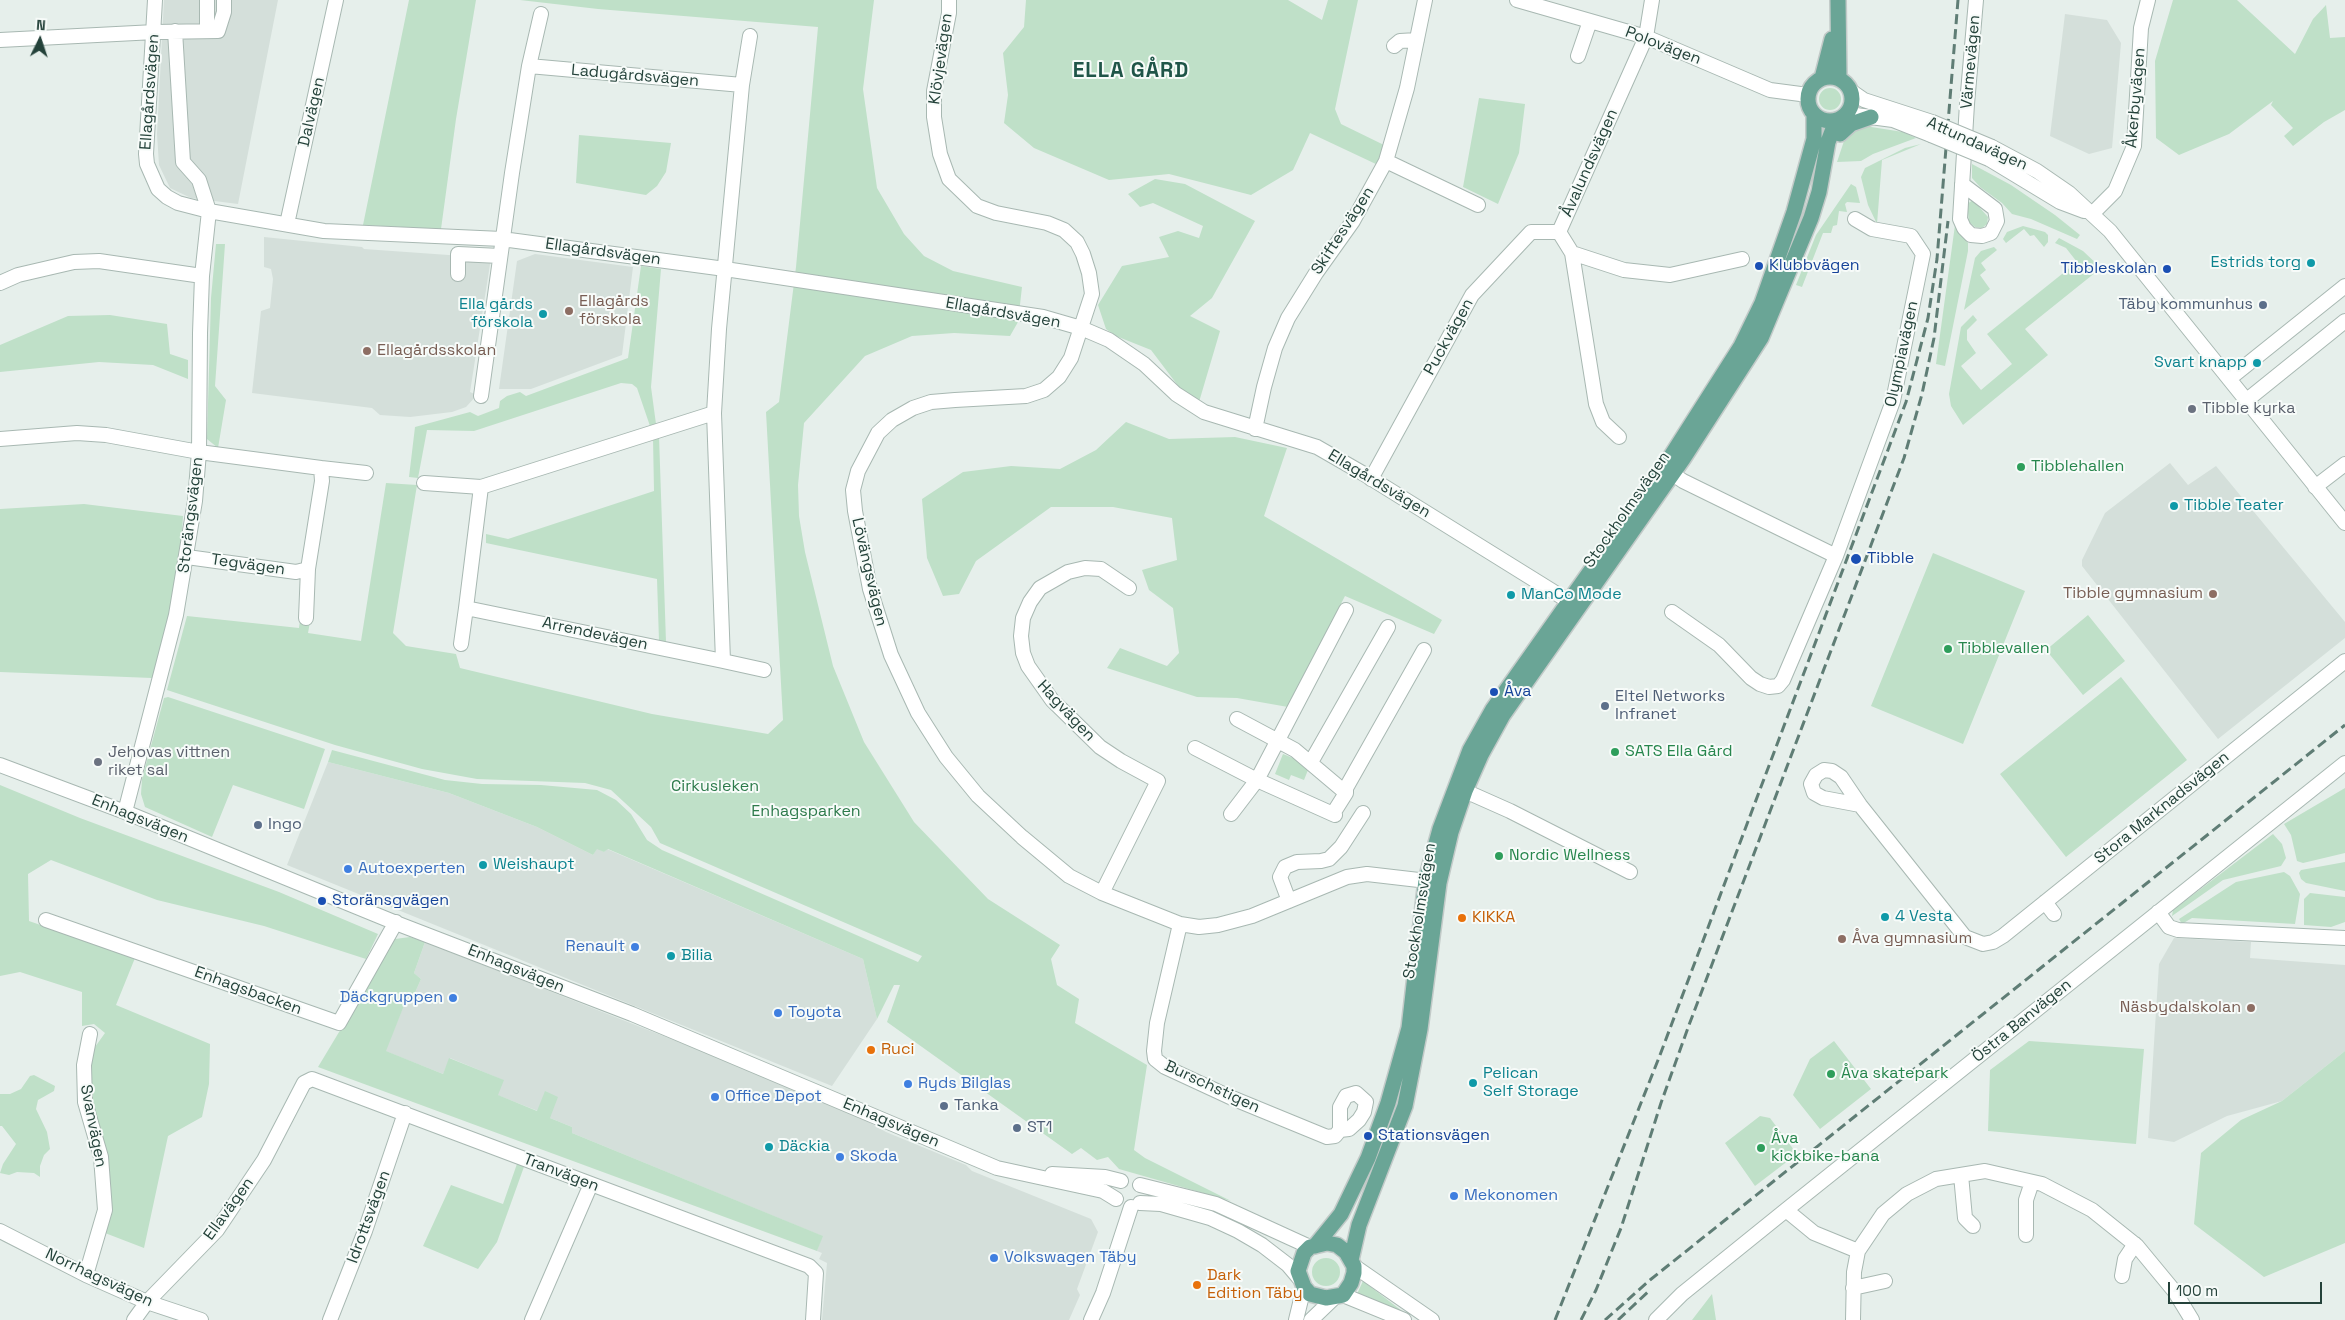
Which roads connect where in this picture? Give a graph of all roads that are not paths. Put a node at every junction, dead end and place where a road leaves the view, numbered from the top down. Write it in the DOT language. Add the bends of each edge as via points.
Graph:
graph roads {
  1 [pos="155,0"];
  2 [pos="207,0"];
  3 [pos="224,0"];
  4 [pos="336,0"];
  5 [pos="949,0"];
  6 [pos="1425,0"];
  7 [pos="1517,0"];
  8 [pos="1652,0"];
  9 [pos="1838,0"];
  10 [pos="1976,0"];
  11 [pos="2148,0"];
  12 [pos="541,14"];
  13 [pos="1837,18"];
  14 [pos="1590,20"];
  15 [pos="175,31"];
  16 [pos="207,31"];
  17 [pos="154,32"];
  18 [pos="750,36"];
  19 [pos="1646,37"];
  20 [pos="0,40"];
  21 [pos="1417,40"];
  22 [pos="1394,46"];
  23 [pos="1578,56"];
  24 [pos="529,66"];
  25 [pos="1822,78"];
  26 [pos="1839,78"];
  27 [pos="742,85"];
  28 [pos="1852,91"];
  29 [pos="1808,96"];
  30 [pos="1814,115"];
  31 [pos="1842,117"];
  32 [pos="1870,117"];
  33 [pos="1932,129"];
  34 [pos="1386,161"];
  35 [pos="1962,184"];
  36 [pos="1819,192"];
  37 [pos="1478,205"];
  38 [pos="209,211"];
  39 [pos="2092,214"];
  40 [pos="1855,219"];
  41 [pos="287,224"];
  42 [pos="1559,232"];
  43 [pos="502,239"];
  44 [pos="1572,253"];
  45 [pos="500,256"];
  46 [pos="1742,259"];
  47 [pos="725,269"];
  48 [pos="458,274"];
  49 [pos="202,276"];
  50 [pos="0,283"];
  51 [pos="2345,286"];
  52 [pos="2345,321"];
  53 [pos="1081,328"];
  54 [pos="2229,378"];
  55 [pos="480,396"];
  56 [pos="2247,400"];
  57 [pos="714,412"];
  58 [pos="1255,429"];
  59 [pos="1619,438"];
  60 [pos="0,439"];
  61 [pos="200,452"];
  62 [pos="2345,464"];
  63 [pos="321,468"];
  64 [pos="1668,471"];
  65 [pos="366,473"];
  66 [pos="1371,479"];
  67 [pos="424,483"];
  68 [pos="481,487"];
  69 [pos="2315,487"];
  70 [pos="2345,523"];
  71 [pos="1836,556"];
  72 [pos="187,557"];
  73 [pos="308,569"];
  74 [pos="1129,588"];
  75 [pos="1574,605"];
  76 [pos="466,608"];
  77 [pos="1346,610"];
  78 [pos="1672,612"];
  79 [pos="306,618"];
  80 [pos="1388,628"];
  81 [pos="461,644"];
  82 [pos="1424,650"];
  83 [pos="723,661"];
  84 [pos="2345,661"];
  85 [pos="764,670"];
  86 [pos="1237,719"];
  87 [pos="1277,740"];
  88 [pos="1195,748"];
  89 [pos="1312,762"];
  90 [pos="2345,763"];
  91 [pos="0,766"];
  92 [pos="1257,780"];
  93 [pos="1460,789"];
  94 [pos="1346,793"];
  95 [pos="1860,805"];
  96 [pos="125,812"];
  97 [pos="1363,813"];
  98 [pos="1231,814"];
  99 [pos="1335,815"];
  100 [pos="1354,828"];
  101 [pos="1630,872"];
  102 [pos="1433,882"];
  103 [pos="1102,893"];
  104 [pos="1289,901"];
  105 [pos="2045,902"];
  106 [pos="2158,912"];
  107 [pos="2054,914"];
  108 [pos="46,920"];
  109 [pos="396,922"];
  110 [pos="1180,924"];
  111 [pos="2345,929"];
  112 [pos="2339,938"];
  113 [pos="90,1034"];
  114 [pos="304,1083"];
  115 [pos="405,1113"];
  116 [pos="1340,1130"];
  117 [pos="1031,1174"];
  118 [pos="1961,1175"];
  119 [pos="1121,1181"];
  120 [pos="2032,1182"];
  121 [pos="591,1184"];
  122 [pos="1140,1185"];
  123 [pos="1127,1203"];
  124 [pos="1786,1210"];
  125 [pos="1973,1226"];
  126 [pos="0,1231"];
  127 [pos="2026,1235"];
  128 [pos="2135,1244"];
  129 [pos="1312,1246"];
  130 [pos="1858,1251"];
  131 [pos="1352,1263"];
  132 [pos="86,1275"];
  133 [pos="2122,1276"];
  134 [pos="1885,1281"];
  135 [pos="1302,1282"];
  136 [pos="1853,1288"];
  137 [pos="1339,1296"];
  138 [pos="147,1302"];
  139 [pos="134,1320"];
  140 [pos="201,1320"];
  141 [pos="330,1320"];
  142 [pos="532,1320"];
  143 [pos="813,1320"];
  144 [pos="1091,1320"];
  145 [pos="1296,1320"];
  146 [pos="1311,1320"];
  147 [pos="1404,1320"];
  148 [pos="1432,1320"];
  149 [pos="1656,1320"];
  150 [pos="1853,1320"];
  151 [pos="2192,1320"];
  1 -- 17 [label="street, Ellagårdsvägen"];
  2 -- 16 [label="street"];
  3 -- 16 [label="street" via="218,31"];
  4 -- 41 [label="street, Dalvägen"];
  5 -- 53 [label="street, Klövjevägen" via="934,91 934,117 940,154 949,179 978,206 1003,215 1047,223 1064,230 1077,242 1084,254 1092,294"];
  6 -- 21 [label="street, Skiftesvägen"];
  7 -- 14 [label="street, Polovägen"];
  8 -- 19 [label="street, Åvalundsvägen"];
  9 -- 13 [label="main road"];
  10 -- 35 [label="street, Värmevägen"];
  11 -- 39 [label="street, Åkerbyvägen" via="2142,28 2134,146 2115,191"];
  12 -- 24 [label="street"];
  13 -- 25 [label="main road"];
  13 -- 26 [label="main road"];
  14 -- 19 [label="street, Polovägen"];
  14 -- 23 [label="street"];
  15 -- 16 [label="street"];
  15 -- 17 [label="street"];
  15 -- 38 [label="street" via="183,162 198,180"];
  17 -- 20 [label="street"];
  17 -- 38 [label="street, Ellagårdsvägen" via="147,164 158,189 167,197"];
  18 -- 27 [label="street"];
  19 -- 29 [label="street, Polovägen" via="1770,90"];
  19 -- 42 [label="street, Åvalundsvägen"];
  21 -- 22 [label="street" via="1400,41"];
  21 -- 34 [label="street, Skiftesvägen"];
  24 -- 27 [label="street, Ladugårdsvägen"];
  24 -- 43 [label="street"];
  25 -- 26 [label="main road"];
  25 -- 29 [label="main road" via="1811,88"];
  26 -- 28 [label="main road"];
  27 -- 47 [label="street"];
  28 -- 31 [label="main road" via="1853,103"];
  28 -- 33 [label="street, Attundavägen" via="1864,100"];
  29 -- 30 [label="main road"];
  30 -- 31 [label="main road" via="1828,122"];
  30 -- 64 [label="main road, Stockholmsvägen" via="1809,164 1762,303 1741,346"];
  31 -- 32 [label="street, Attundavägen"];
  31 -- 36 [label="main road, Stockholmsvägen" via="1828,142"];
  32 -- 33 [label="street, Attundavägen"];
  32 -- 36 [label="main road" via="1851,124 1840,133"];
  33 -- 39 [label="street, Attundavägen, bridge" via="1990,153 2060,202"];
  34 -- 37 [label="street"];
  34 -- 58 [label="street, Skiftesvägen" via="1354,221 1316,272 1288,318 1275,348"];
  36 -- 64 [label="main road, Stockholmsvägen" via="1812,218 1761,338 1728,392"];
  38 -- 41 [label="street, Ellagårdsvägen"];
  38 -- 49 [label="street, Storängsvägen"];
  39 -- 54 [label="street, Attundavägen" via="2145,273"];
  40 -- 71 [label="street, Olympiavägen" via="1872,229 1911,236 1922,254 1894,401"];
  41 -- 43 [label="street, Ellagårdsvägen" via="324,231"];
  42 -- 44 [label="street, Åvalundsvägen"];
  42 -- 66 [label="street, Puckvägen" via="1530,232 1472,295"];
  43 -- 45 [label="street"];
  43 -- 47 [label="street, Ellagårdsvägen"];
  44 -- 46 [label="street" via="1624,270 1670,275"];
  44 -- 59 [label="street, Åvalundsvägen" via="1596,404 1604,422"];
  45 -- 48 [label="street" via="458,254"];
  45 -- 55 [label="street"];
  47 -- 53 [label="street, Ellagårdsvägen" via="1043,317"];
  47 -- 57 [label="street"];
  49 -- 50 [label="street" via="90,261 48,267"];
  49 -- 61 [label="street, Storängsvägen" via="198,392"];
  51 -- 54 [label="street"];
  52 -- 56 [label="street"];
  53 -- 58 [label="street, Ellagårdsvägen" via="1109,340 1144,364 1192,406"];
  53 -- 103 [label="street, Lövängsvägen" via="1071,358 1059,377 1044,390 1026,396 930,402 892,420 867,452 853,490 870,589 891,655 918,713 946,757 995,812 1069,876"];
  54 -- 56 [label="street, Attundavägen"];
  56 -- 69 [label="street, Attundavägen"];
  57 -- 68 [label="street"];
  57 -- 83 [label="street"];
  58 -- 66 [label="street, Ellagårdsvägen" via="1317,448"];
  60 -- 61 [label="street" via="28,435 106,434"];
  61 -- 63 [label="street"];
  61 -- 72 [label="street, Storängsvägen"];
  62 -- 69 [label="street"];
  63 -- 65 [label="street"];
  63 -- 73 [label="street, Tegvägen" via="322,481"];
  64 -- 71 [label="street"];
  64 -- 75 [label="main road, Stockholmsvägen"];
  66 -- 75 [label="street, Ellagårdsvägen"];
  67 -- 68 [label="street"];
  68 -- 76 [label="street"];
  69 -- 70 [label="street, Attundavägen"];
  71 -- 78 [label="street, Olympiavägen" via="1778,686 1769,687 1751,678 1719,645"];
  72 -- 73 [label="street, Tegvägen" via="296,572"];
  72 -- 96 [label="street, Storängsvägen" via="158,691"];
  73 -- 79 [label="street, Tegvägen"];
  74 -- 103 [label="street, Hagvägen" via="1101,569 1068,572 1040,588 1023,618 1021,636 1028,666 1052,700 1100,747 1158,781"];
  75 -- 93 [label="main road, Stockholmsvägen"];
  76 -- 81 [label="street"];
  76 -- 83 [label="street, Arrendevägen"];
  77 -- 87 [label="street"];
  80 -- 89 [label="street"];
  82 -- 94 [label="street"];
  83 -- 85 [label="street, Arrendevägen"];
  84 -- 105 [label="street, Stora Marknadsvägen"];
  86 -- 87 [label="street"];
  87 -- 89 [label="street"];
  87 -- 92 [label="street"];
  88 -- 92 [label="street"];
  89 -- 94 [label="street"];
  90 -- 106 [label="street, Östra Banvägen"];
  91 -- 96 [label="street, Enhagsvägen"];
  92 -- 98 [label="street"];
  92 -- 99 [label="street"];
  93 -- 101 [label="street" via="1510,810"];
  93 -- 102 [label="main road, Stockholmsvägen" via="1451,832"];
  94 -- 99 [label="street"];
  95 -- 105 [label="street, Stora Marknadsvägen" via="1965,937 1974,942 1983,944 2003,936"];
  96 -- 109 [label="street, Enhagsvägen"];
  97 -- 100 [label="street"];
  99 -- 100 [label="street"];
  100 -- 104 [label="street" via="1329,858 1284,867 1280,877"];
  102 -- 104 [label="street, Lövängsvägen" via="1367,874 1347,877"];
  102 -- 129 [label="main road, Stockholmsvägen" via="1402,1059 1368,1158 1341,1214"];
  102 -- 131 [label="main road, Stockholmsvägen" via="1420,1030 1405,1106 1360,1225"];
  103 -- 110 [label="street, Lövängsvägen"];
  104 -- 110 [label="street, Lövängsvägen" via="1218,925"];
  105 -- 107 [label="street"];
  106 -- 112 [label="street" via="2169,927 2178,930"];
  106 -- 124 [label="street, Östra Banvägen"];
  108 -- 109 [label="street, Enhagsbacken" via="339,1023"];
  109 -- 117 [label="street, Enhagsvägen" via="632,1014 997,1168"];
  110 -- 116 [label="street, Burschstigen" via="1157,1023 1156,1060 1190,1079 1327,1137 1335,1136"];
  111 -- 112 [label="street"];
  113 -- 132 [label="street, Svanvägen" via="84,1065 85,1102 101,1157 105,1210"];
  114 -- 115 [label="street, Tranvägen" via="312,1079"];
  114 -- 138 [label="street, Ellavägen" via="264,1160 217,1230"];
  115 -- 121 [label="street, Tranvägen"];
  115 -- 141 [label="street, Idrottsvägen" via="365,1231"];
  117 -- 119 [label="street, Enhagsvägen"];
  117 -- 123 [label="street, Enhagsvägen" via="1102,1191"];
  118 -- 120 [label="street" via="1985,1171"];
  118 -- 125 [label="street" via="1965,1218"];
  118 -- 130 [label="street" via="1936,1179 1907,1194 1883,1214"];
  119 -- 122 [label="street" via="1132,1180"];
  119 -- 123 [label="street" via="1115,1191"];
  120 -- 127 [label="street" via="2026,1200"];
  120 -- 128 [label="street" via="2092,1210"];
  121 -- 142 [label="street"];
  121 -- 143 [label="street, Tranvägen" via="809,1266 816,1274"];
  122 -- 123 [label="street" via="1143,1194"];
  122 -- 129 [label="street" via="1216,1204"];
  123 -- 135 [label="street, Enhagsvägen" via="1161,1204 1210,1218 1262,1245"];
  123 -- 144 [label="street" via="1117,1249"];
  124 -- 130 [label="street" via="1814,1233"];
  124 -- 149 [label="street, Östra Banvägen" via="1682,1294"];
  126 -- 132 [label="street, Norrhagsvägen"];
  128 -- 133 [label="street" via="2125,1260"];
  128 -- 151 [label="street" via="2175,1292"];
  129 -- 131 [label="main road" via="1337,1245"];
  129 -- 135 [label="main road" via="1300,1262"];
  130 -- 136 [label="street"];
  131 -- 137 [label="main road" via="1351,1283"];
  131 -- 148 [label="street"];
  132 -- 138 [label="street, Norrhagsvägen"];
  134 -- 136 [label="street"];
  135 -- 137 [label="main road" via="1310,1294 1326,1298"];
  135 -- 145 [label="street"];
  136 -- 150 [label="street"];
  137 -- 146 [label="street"];
  137 -- 147 [label="street"];
  138 -- 139 [label="street, Ellavägen"];
  138 -- 140 [label="street, Norrhagsvägen"];
}
